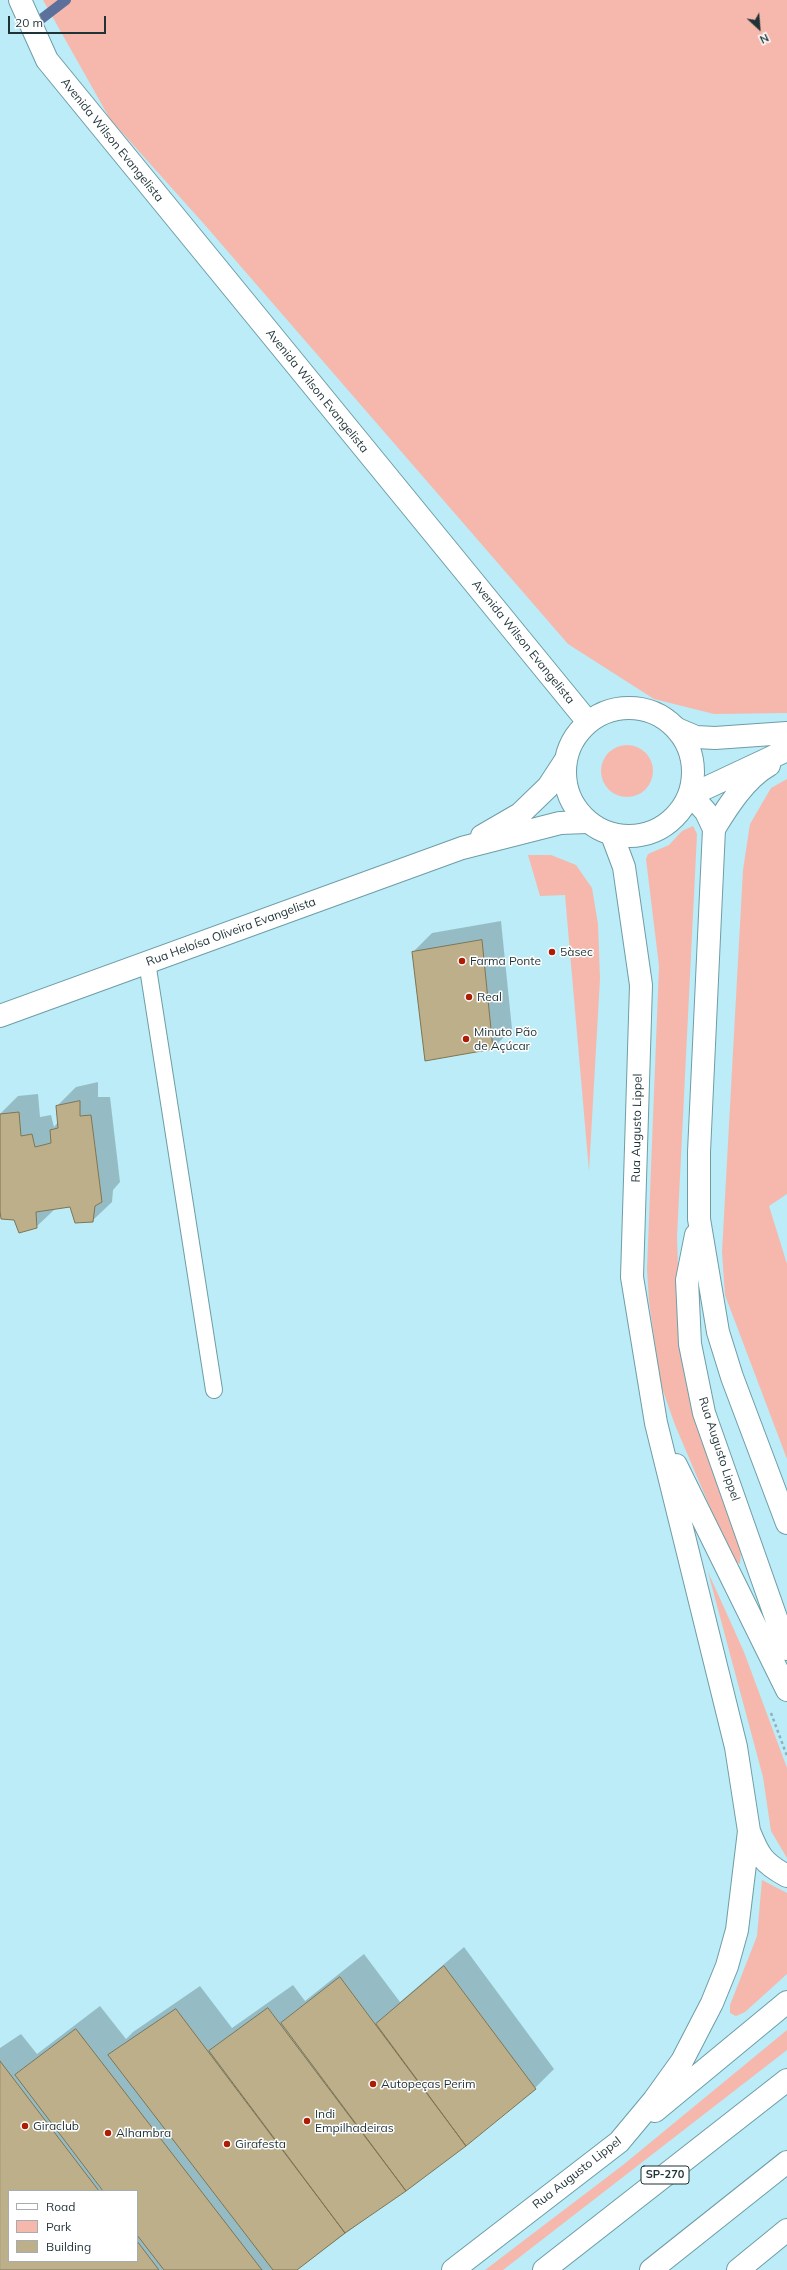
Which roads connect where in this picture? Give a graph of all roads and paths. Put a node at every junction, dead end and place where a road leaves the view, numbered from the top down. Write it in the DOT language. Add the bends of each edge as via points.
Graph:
graph roads {
  1 [pos="20,0"];
  2 [pos="588,722"];
  3 [pos="677,729"];
  4 [pos="787,733"];
  5 [pos="787,750"];
  6 [pos="787,755"];
  7 [pos="565,761"];
  8 [pos="691,795"];
  9 [pos="587,822"];
  10 [pos="714,829"];
  11 [pos="612,835"];
  12 [pos="462,848"];
  13 [pos="147,962"];
  14 [pos="0,1016"];
  15 [pos="699,1219"];
  16 [pos="214,1390"];
  17 [pos="656,1423"];
  18 [pos="787,1523"];
  19 [pos="787,1649"];
  20 [pos="787,1690"];
  21 [pos="749,1831"];
  22 [pos="787,1876"];
  23 [pos="787,2002"];
  24 [pos="787,2080"];
  25 [pos="619,2142"];
  26 [pos="787,2162"];
  27 [pos="787,2230"];
  28 [pos="453,2270"];
  29 [pos="544,2270"];
  30 [pos="651,2270"];
  31 [pos="738,2270"];
  1 -- 2 [label="main road, Avenida Wilson Evangelista" via="47,60"];
  2 -- 3 [label="main road" via="605,712 624,708 644,709 662,717"];
  2 -- 7 [label="main road" via="569,746"];
  3 -- 4 [label="main road" via="696,737 715,738"];
  3 -- 8 [label="main road" via="687,743 692,760"];
  5 -- 8 [label="main road"];
  6 -- 10 [label="main road, Rua Augusto Lippel" via="761,770 729,805"];
  7 -- 9 [label="main road" via="567,795"];
  7 -- 12 [label="main road, Rua Heloísa Oliveira Evangelista" via="548,787 520,814"];
  8 -- 10 [label="main road, Rua Augusto Lippel" via="706,812"];
  8 -- 11 [label="main road" via="680,812 666,825 649,833 630,837"];
  9 -- 11 [label="main road"];
  9 -- 12 [label="main road, Rua Heloísa Oliveira Evangelista" via="560,823"];
  10 -- 15 [label="main road, Rua Augusto Lippel"];
  11 -- 17 [label="main road, Rua Augusto Lippel" via="624,867 641,985 632,1277"];
  12 -- 13 [label="main road, Rua Heloísa Oliveira Evangelista"];
  13 -- 14 [label="main road, Rua Heloísa Oliveira Evangelista"];
  13 -- 16 [label="lane"];
  15 -- 18 [label="main road, Rua Augusto Lippel" via="718,1332 732,1377"];
  15 -- 19 [label="main road, Rua Augusto Lippel" via="687,1280 690,1344 704,1413"];
  17 -- 20 [label="main road, Rua Augusto Lippel"];
  17 -- 21 [label="main road, Rua Augusto Lippel" via="736,1746"];
  21 -- 22 [label="main road, Rua Augusto Lippel" via="757,1851 769,1867"];
  21 -- 25 [label="main road, Rua Augusto Lippel" via="737,1930 727,1966 712,2002 682,2061"];
  23 -- 25 [label="main road"];
  24 -- 29 [label="main road, SP-270"];
  25 -- 28 [label="main road, Rua Augusto Lippel"];
  26 -- 30 [label="main road"];
  27 -- 31 [label="main road"];
}
